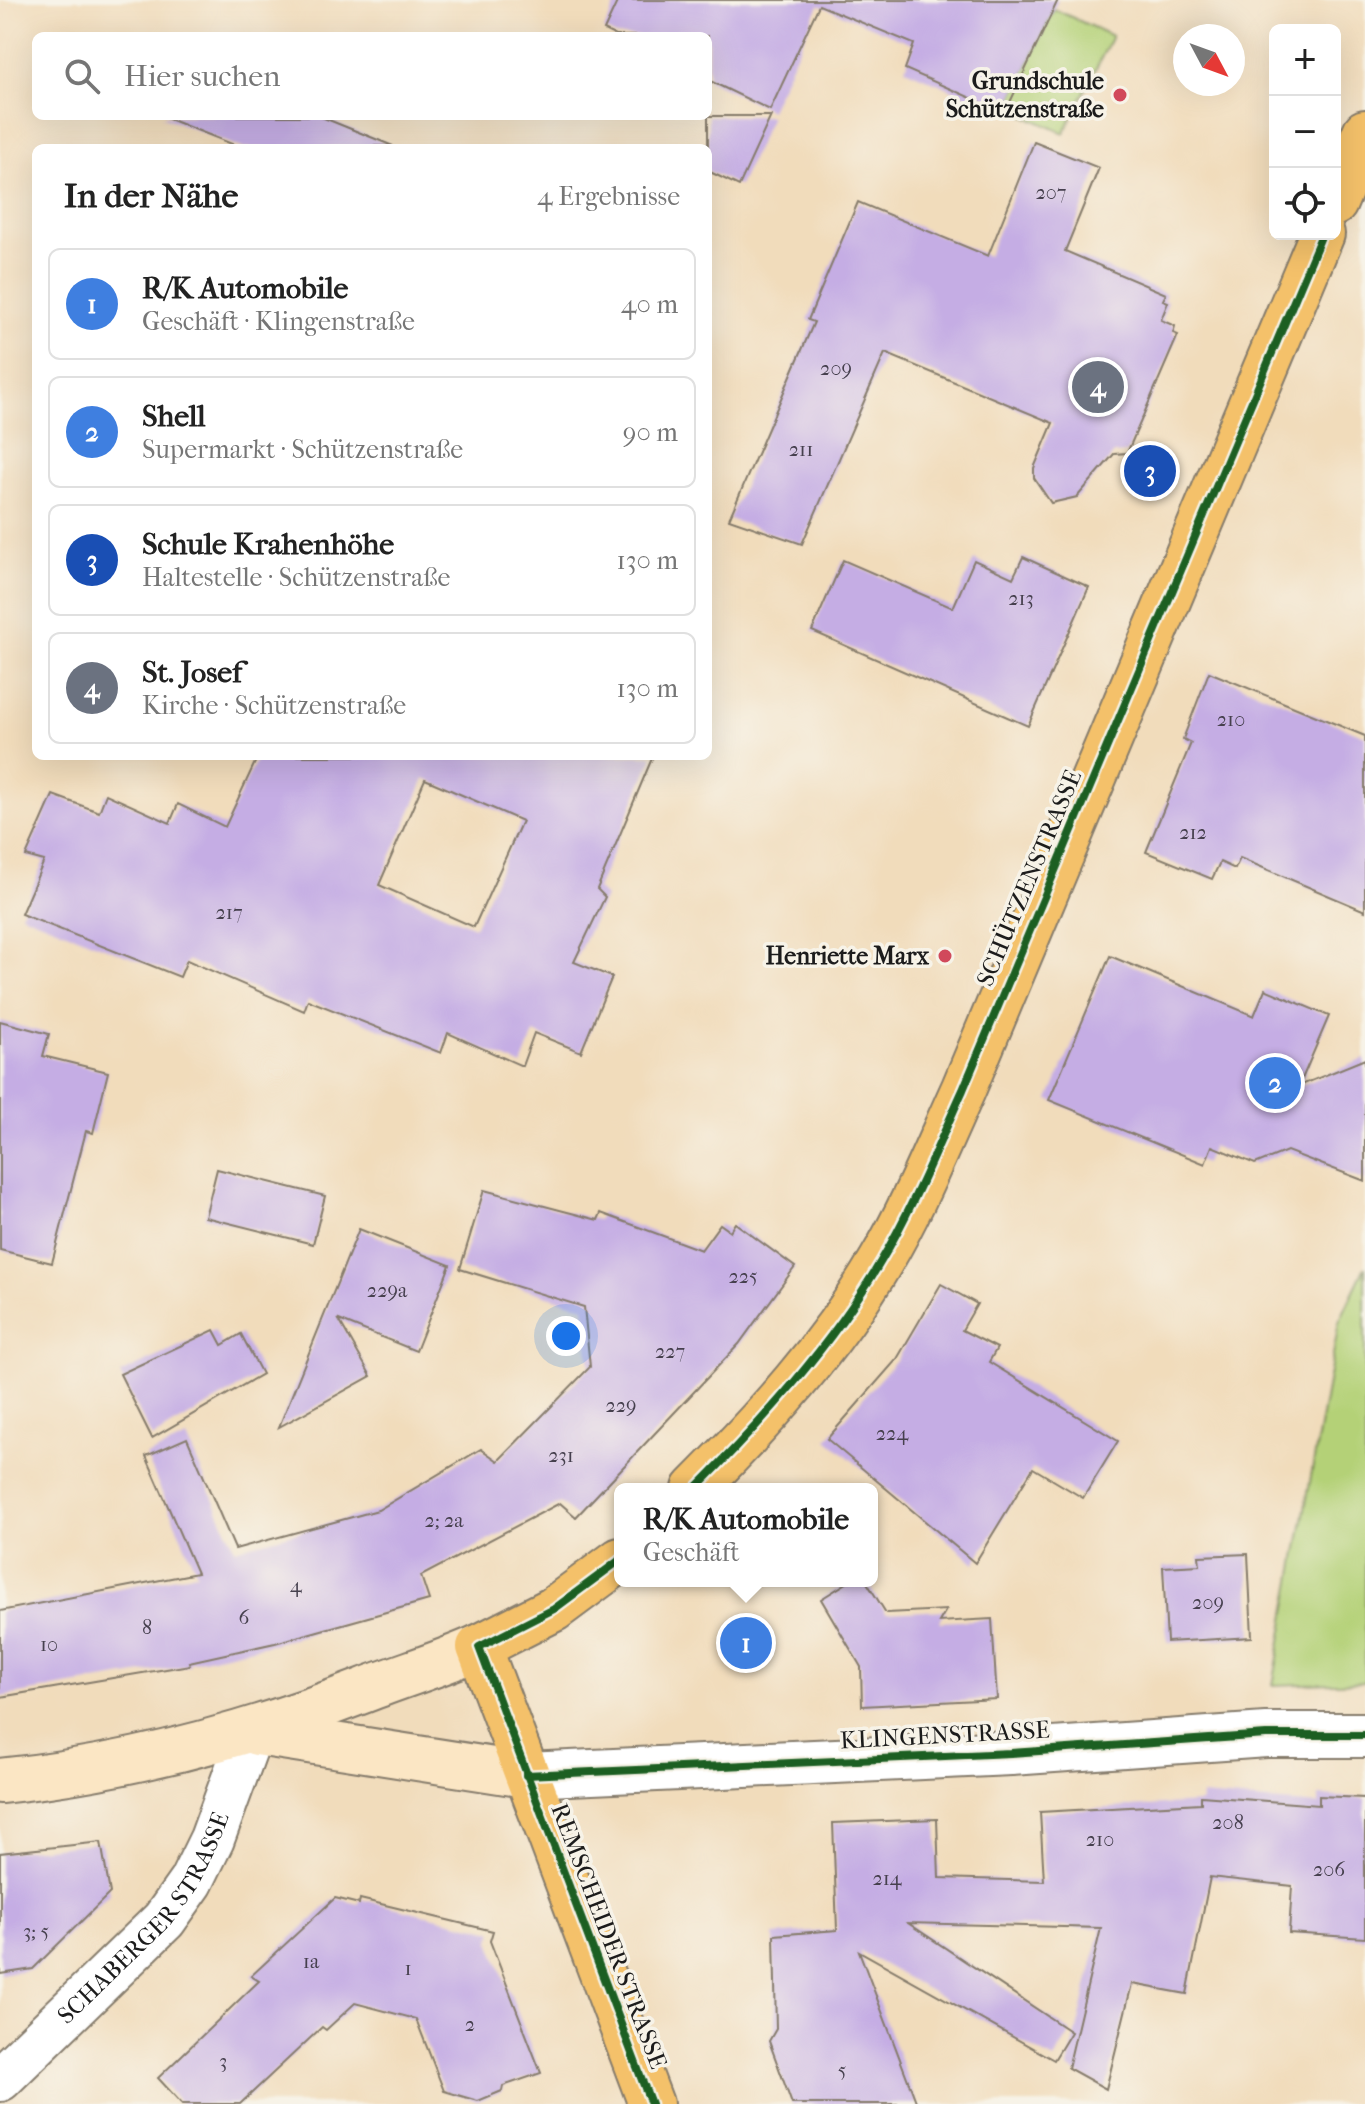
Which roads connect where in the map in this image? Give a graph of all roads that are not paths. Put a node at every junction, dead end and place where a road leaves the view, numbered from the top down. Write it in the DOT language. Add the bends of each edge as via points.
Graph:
graph roads {
  1 [pos="1365,132"];
  2 [pos="1341,189"];
  3 [pos="1319,240"];
  4 [pos="700,1483"];
  5 [pos="614,1564"];
  6 [pos="479,1647"];
  7 [pos="251,1732"];
  8 [pos="1365,1735"];
  9 [pos="526,1775"];
  10 [pos="0,1781"];
  11 [pos="0,2079"];
  12 [pos="651,2104"];
  1 -- 2 [label="main road"];
  3 -- 4 [label="main road, SCHÜTZENSTRASSE" via="963,1090 902,1222 827,1343"];
  5 -- 6 [label="main road" via="554,1609"];
  6 -- 7 [label="main road"];
  6 -- 9 [label="main road, REMSCHEIDER STRASSE"];
  7 -- 9 [label="main road"];
  7 -- 10 [label="main road" via="93,1769"];
  7 -- 11 [label="street, SCHABERGER STRASSE" via="212,1839 164,1920"];
  8 -- 9 [label="street, KLINGENSTRASSE" via="1266,1735 997,1754"];
  9 -- 12 [label="main road, REMSCHEIDER STRASSE"];
}
